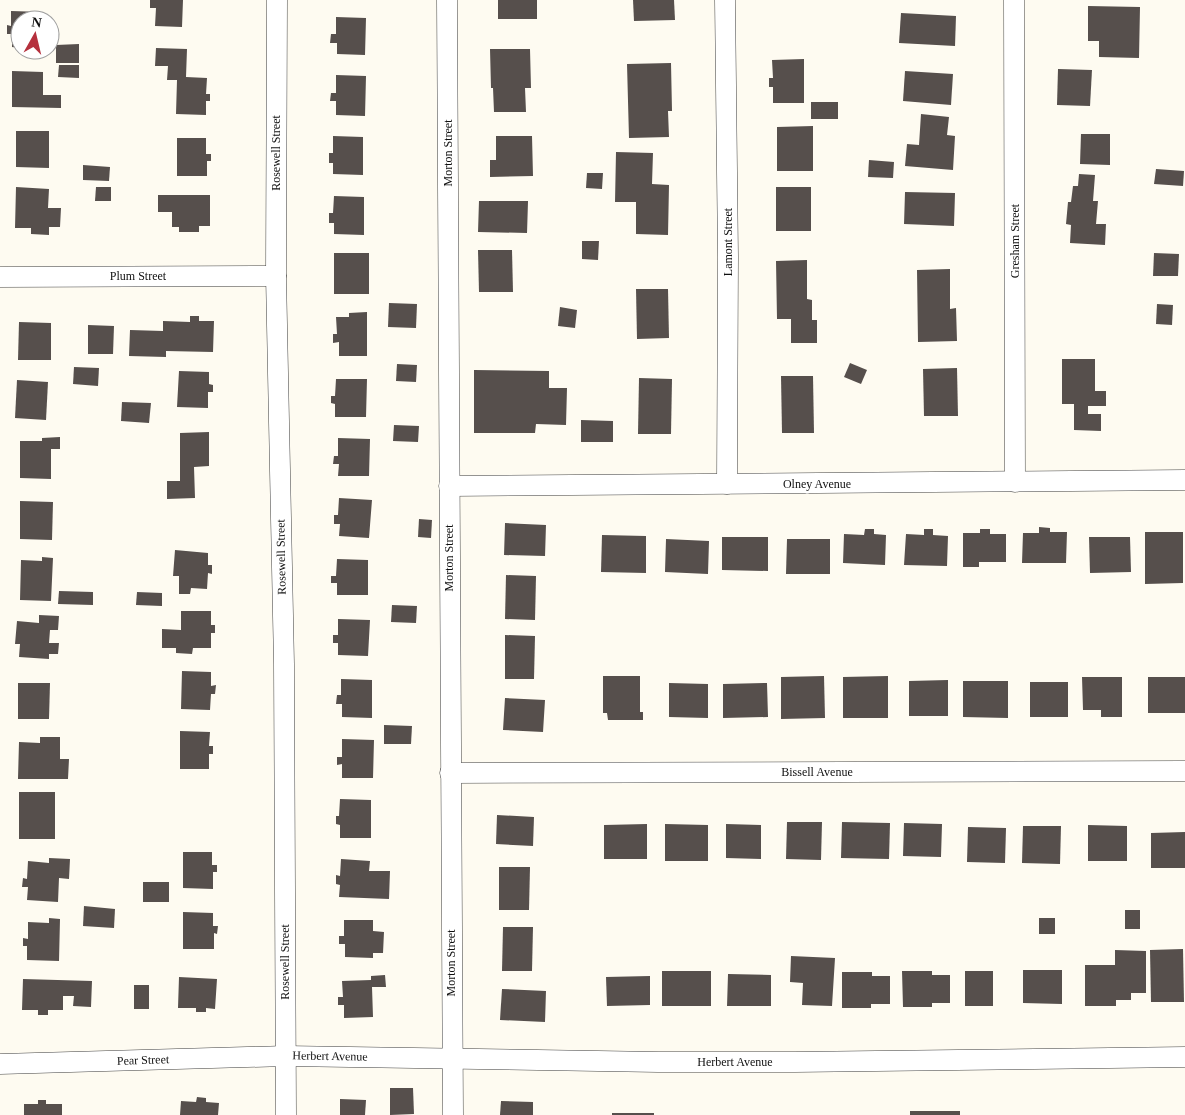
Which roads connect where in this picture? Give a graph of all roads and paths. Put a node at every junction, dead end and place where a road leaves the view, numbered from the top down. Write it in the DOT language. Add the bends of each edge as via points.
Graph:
graph roads {
  1 [pos="277,0"];
  2 [pos="447,0"];
  3 [pos="725,0"];
  4 [pos="1014,0"];
  5 [pos="276,276"];
  6 [pos="0,277"];
  7 [pos="1185,480"];
  8 [pos="1015,482"];
  9 [pos="727,484"];
  10 [pos="449,486"];
  11 [pos="1185,771"];
  12 [pos="450,773"];
  13 [pos="286,1056"];
  14 [pos="451,1058"];
  15 [pos="1185,1058"];
  16 [pos="0,1064"];
  17 [pos="286,1115"];
  18 [pos="453,1115"];
  1 -- 5 [label="street, Rosewell Street"];
  2 -- 10 [label="street, Morton Street"];
  3 -- 9 [label="street, Lamont Street"];
  4 -- 8 [label="street, Gresham Street"];
  5 -- 6 [label="street, Plum Street"];
  5 -- 13 [label="street, Rosewell Street" via="284,664"];
  7 -- 8 [label="street, Olney Avenue"];
  8 -- 9 [label="street, Olney Avenue"];
  9 -- 10 [label="street, Olney Avenue"];
  10 -- 12 [label="street, Morton Street"];
  11 -- 12 [label="street, Bissell Avenue"];
  12 -- 14 [label="street, Morton Street"];
  13 -- 14 [label="street, Herbert Avenue"];
  13 -- 16 [label="street, Pear Street"];
  13 -- 17 [label="street, Rosewell Street"];
  14 -- 15 [label="street, Herbert Avenue" via="658,1062"];
  14 -- 18 [label="street, Morton Street"];
}
